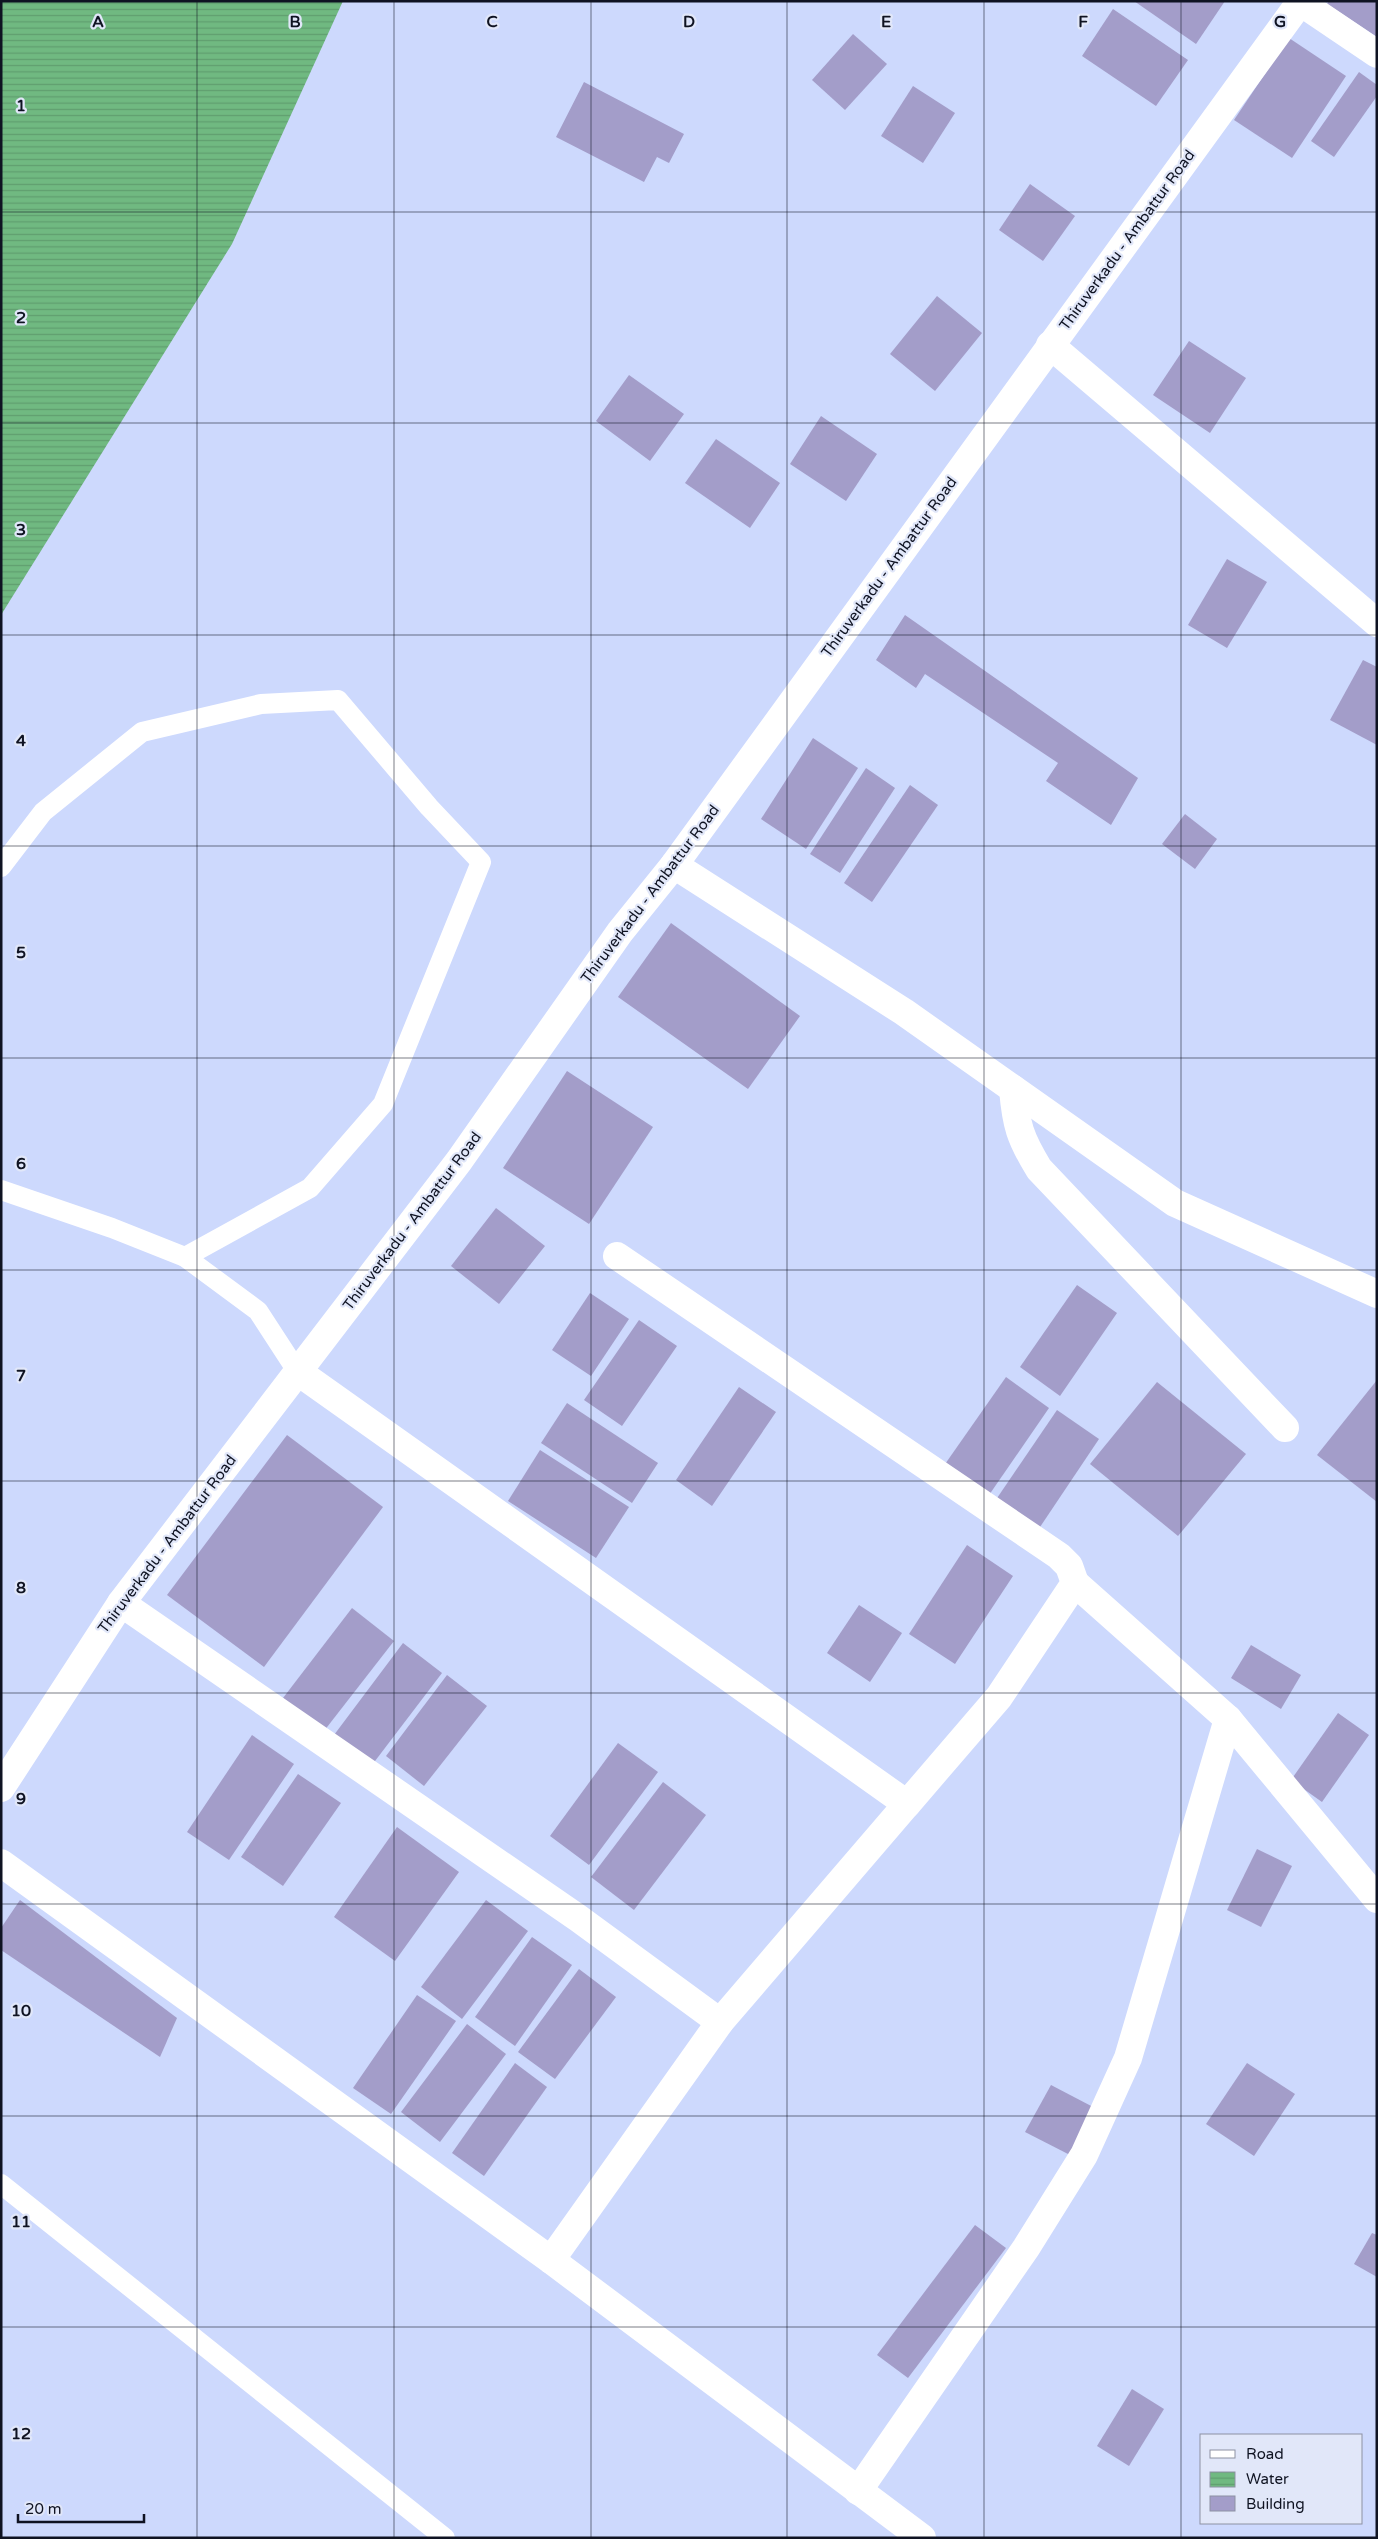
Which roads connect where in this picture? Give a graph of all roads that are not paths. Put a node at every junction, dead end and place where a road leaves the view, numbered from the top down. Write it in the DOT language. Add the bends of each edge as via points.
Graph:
graph roads {
  1 [pos="1300,2"];
  2 [pos="1377,54"];
  3 [pos="1050,345"];
  4 [pos="1377,623"];
  5 [pos="674,865"];
  6 [pos="1,867"];
  7 [pos="1013,1089"];
  8 [pos="1,1190"];
  9 [pos="617,1256"];
  10 [pos="184,1258"];
  11 [pos="1377,1294"];
  12 [pos="297,1371"];
  13 [pos="1285,1428"];
  14 [pos="1075,1583"];
  15 [pos="121,1603"];
  16 [pos="1228,1719"];
  17 [pos="1,1788"];
  18 [pos="907,1804"];
  19 [pos="1,1863"];
  20 [pos="1377,1899"];
  21 [pos="720,2022"];
  22 [pos="1,2184"];
  23 [pos="551,2260"];
  24 [pos="858,2491"];
  25 [pos="445,2538"];
  26 [pos="922,2538"];
  1 -- 2 [label="street"];
  1 -- 3 [label="street, Thiruverkadu - Ambattur Road"];
  3 -- 4 [label="street"];
  3 -- 5 [label="street, Thiruverkadu - Ambattur Road"];
  5 -- 7 [label="street" via="904,1012"];
  5 -- 12 [label="street, Thiruverkadu - Ambattur Road" via="620,932 459,1161"];
  6 -- 10 [label="lane" via="43,812 142,732 261,704 338,700 429,807 481,862 383,1104 310,1188"];
  7 -- 11 [label="street" via="1175,1204"];
  7 -- 13 [label="street" via="1016,1121 1024,1144 1040,1169"];
  8 -- 10 [label="lane" via="112,1228"];
  9 -- 14 [label="street" via="1059,1556 1069,1566"];
  10 -- 12 [label="lane" via="258,1311"];
  12 -- 15 [label="street, Thiruverkadu - Ambattur Road"];
  12 -- 18 [label="street"];
  14 -- 16 [label="street"];
  14 -- 18 [label="street" via="999,1697"];
  15 -- 17 [label="street, Thiruverkadu - Ambattur Road"];
  15 -- 21 [label="street" via="578,1918"];
  16 -- 20 [label="street"];
  16 -- 24 [label="street" via="1128,2058 1084,2155 1026,2248"];
  18 -- 21 [label="street"];
  19 -- 23 [label="street"];
  21 -- 23 [label="street"];
  22 -- 25 [label="lane"];
  23 -- 24 [label="street"];
  24 -- 26 [label="street"];
}
